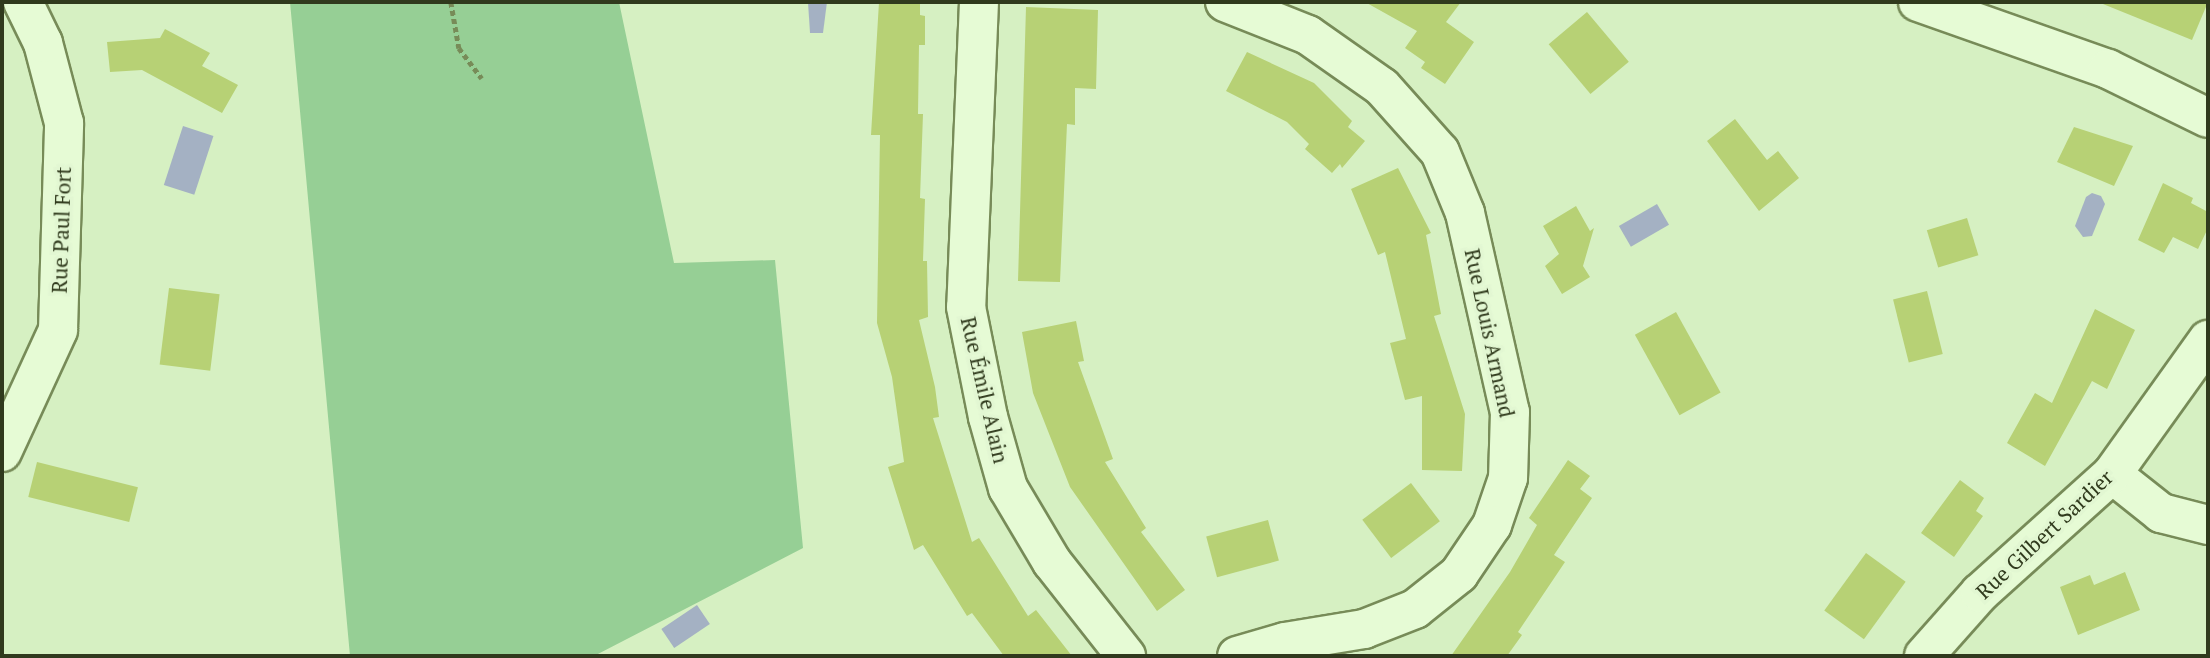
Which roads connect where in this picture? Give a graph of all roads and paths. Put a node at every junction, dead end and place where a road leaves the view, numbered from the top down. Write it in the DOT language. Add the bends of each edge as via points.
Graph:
graph roads {
  1 [pos="23,2"];
  2 [pos="451,2"];
  3 [pos="979,2"];
  4 [pos="1225,2"];
  5 [pos="1918,2"];
  6 [pos="482,78"];
  7 [pos="2208,118"];
  8 [pos="2208,340"];
  9 [pos="2,452"];
  10 [pos="2112,474"];
  11 [pos="2208,525"];
  12 [pos="1126,656"];
  13 [pos="1237,656"];
  14 [pos="1924,656"];
  1 -- 9 [label="street, Rue Paul Fort" via="43,43 64,123 58,330"];
  2 -- 6 [label="path" via="459,48"];
  3 -- 12 [label="street, Rue Émile Alain" via="966,307 988,417 1008,488 1052,562"];
  4 -- 13 [label="street, Rue Louis Armand" via="1308,35 1382,87 1440,152 1465,213 1510,412 1508,478 1492,525 1459,574 1415,609 1364,629 1285,642"];
  5 -- 7 [label="street" via="2108,69"];
  8 -- 10 [label="street, Rue Gilbert Sardier"];
  10 -- 11 [label="street" via="2161,513"];
  10 -- 14 [label="street, Rue Gilbert Sardier" via="1980,593"];
}
